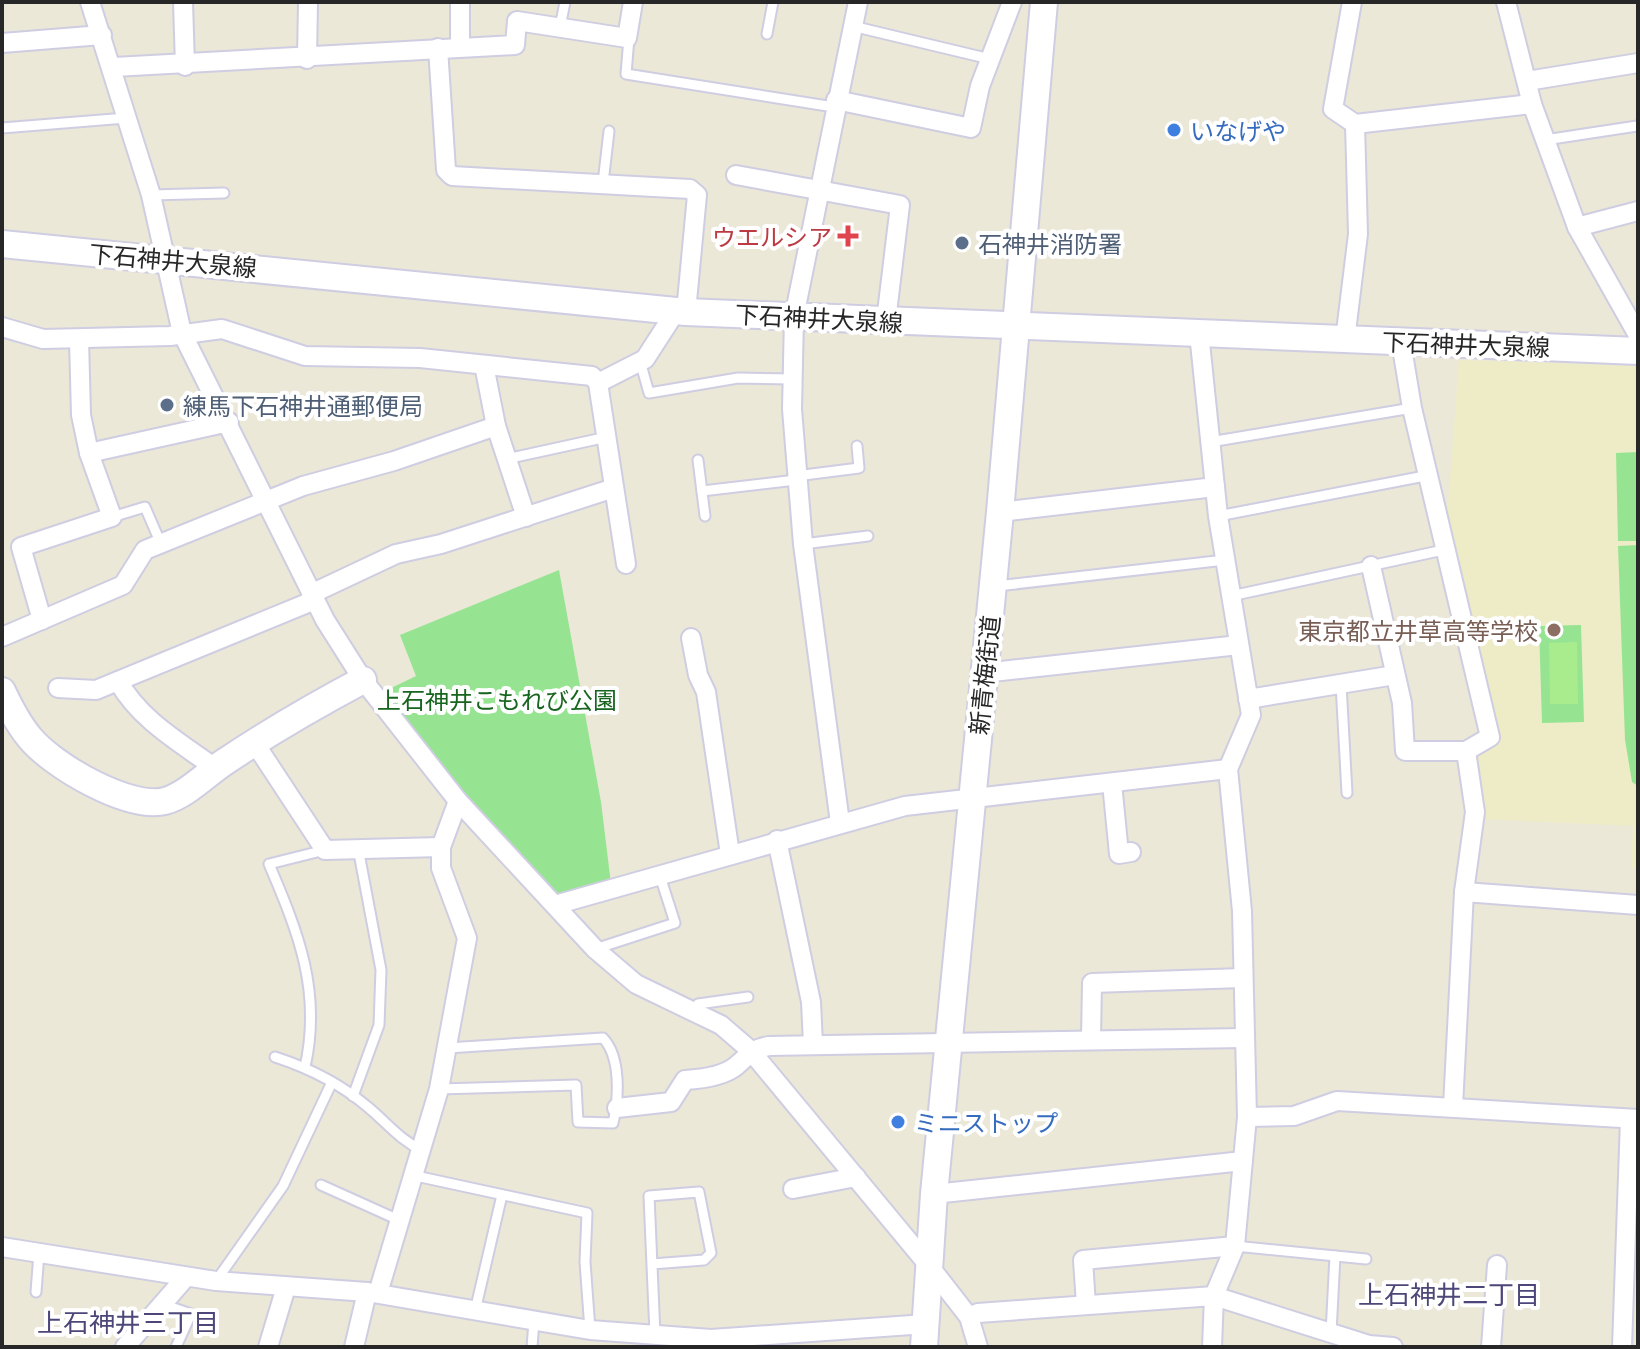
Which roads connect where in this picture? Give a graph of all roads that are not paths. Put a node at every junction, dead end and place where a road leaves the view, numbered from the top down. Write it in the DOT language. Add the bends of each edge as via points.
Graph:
graph roads {
  1 [pos="90,2"];
  2 [pos="183,2"];
  3 [pos="308,2"];
  4 [pos="460,2"];
  5 [pos="565,2"];
  6 [pos="633,2"];
  7 [pos="773,2"];
  8 [pos="858,2"];
  9 [pos="1012,2"];
  10 [pos="1044,2"];
  11 [pos="1352,2"];
  12 [pos="1506,2"];
  13 [pos="852,26"];
  14 [pos="560,27"];
  15 [pos="767,34"];
  16 [pos="102,35"];
  17 [pos="627,38"];
  18 [pos="2,43"];
  19 [pos="460,46"];
  20 [pos="438,48"];
  21 [pos="307,59"];
  22 [pos="990,59"];
  23 [pos="1638,63"];
  24 [pos="185,66"];
  25 [pos="114,67"];
  26 [pos="1527,81"];
  27 [pos="835,104"];
  28 [pos="1532,104"];
  29 [pos="128,118"];
  30 [pos="1355,124"];
  31 [pos="1637,126"];
  32 [pos="2,128"];
  33 [pos="609,131"];
  34 [pos="1545,140"];
  35 [pos="736,175"];
  36 [pos="603,183"];
  37 [pos="818,187"];
  38 [pos="224,193"];
  39 [pos="151,195"];
  40 [pos="1638,211"];
  41 [pos="1577,227"];
  42 [pos="2,244"];
  43 [pos="167,260"];
  44 [pos="681,311"];
  45 [pos="794,317"];
  46 [pos="886,321"];
  47 [pos="2,327"];
  48 [pos="1015,327"];
  49 [pos="182,333"];
  50 [pos="1199,333"];
  51 [pos="1638,335"];
  52 [pos="79,339"];
  53 [pos="1345,340"];
  54 [pos="1401,342"];
  55 [pos="1638,351"];
  56 [pos="640,361"];
  57 [pos="484,365"];
  58 [pos="792,379"];
  59 [pos="598,383"];
  60 [pos="1412,408"];
  61 [pos="229,422"];
  62 [pos="496,426"];
  63 [pos="607,437"];
  64 [pos="1210,442"];
  65 [pos="857,446"];
  66 [pos="89,453"];
  67 [pos="506,459"];
  68 [pos="698,460"];
  69 [pos="1430,475"];
  70 [pos="796,478"];
  71 [pos="1215,487"];
  72 [pos="614,488"];
  73 [pos="702,491"];
  74 [pos="265,500"];
  75 [pos="1000,512"];
  76 [pos="705,516"];
  77 [pos="1218,516"];
  78 [pos="112,517"];
  79 [pos="526,517"];
  80 [pos="868,536"];
  81 [pos="161,544"];
  82 [pos="803,544"];
  83 [pos="1448,549"];
  84 [pos="1225,560"];
  85 [pos="626,564"];
  86 [pos="1371,566"];
  87 [pos="993,586"];
  88 [pos="1231,596"];
  89 [pos="313,597"];
  90 [pos="42,620"];
  91 [pos="3,631"];
  92 [pos="691,638"];
  93 [pos="1239,645"];
  94 [pos="983,673"];
  95 [pos="1395,675"];
  96 [pos="363,680"];
  97 [pos="118,681"];
  98 [pos="1341,684"];
  99 [pos="58,688"];
  100 [pos="2,691"];
  101 [pos="1248,699"];
  102 [pos="254,742"];
  103 [pos="1466,751"];
  104 [pos="215,768"];
  105 [pos="1228,769"];
  106 [pos="1112,783"];
  107 [pos="1347,793"];
  108 [pos="972,798"];
  109 [pos="458,801"];
  110 [pos="840,823"];
  111 [pos="777,840"];
  112 [pos="441,847"];
  113 [pos="358,848"];
  114 [pos="325,850"];
  115 [pos="1131,852"];
  116 [pos="730,854"];
  117 [pos="660,876"];
  118 [pos="1464,892"];
  119 [pos="555,905"];
  120 [pos="1638,905"];
  121 [pos="595,949"];
  122 [pos="1243,978"];
  123 [pos="748,997"];
  124 [pos="692,1011"];
  125 [pos="1091,1038"];
  126 [pos="1244,1038"];
  127 [pos="949,1041"];
  128 [pos="813,1044"];
  129 [pos="447,1048"];
  130 [pos="750,1050"];
  131 [pos="275,1057"];
  132 [pos="305,1067"];
  133 [pos="332,1082"];
  134 [pos="439,1089"];
  135 [pos="353,1096"];
  136 [pos="1453,1107"];
  137 [pos="617,1108"];
  138 [pos="1247,1117"];
  139 [pos="1634,1119"];
  140 [pos="423,1151"];
  141 [pos="1243,1161"];
  142 [pos="416,1176"];
  143 [pos="856,1177"];
  144 [pos="321,1185"];
  145 [pos="793,1189"];
  146 [pos="934,1194"];
  147 [pos="502,1195"];
  148 [pos="401,1221"];
  149 [pos="1235,1246"];
  150 [pos="2,1247"];
  151 [pos="39,1253"];
  152 [pos="1335,1256"];
  153 [pos="1366,1259"];
  154 [pos="652,1264"];
  155 [pos="1497,1265"];
  156 [pos="930,1267"];
  157 [pos="186,1277"];
  158 [pos="216,1281"];
  159 [pos="286,1287"];
  160 [pos="36,1292"];
  161 [pos="372,1292"];
  162 [pos="1214,1296"];
  163 [pos="162,1304"];
  164 [pos="1086,1305"];
  165 [pos="475,1311"];
  166 [pos="969,1317"];
  167 [pos="534,1321"];
  168 [pos="582,1335"];
  169 [pos="655,1335"];
  170 [pos="925,1336"];
  171 [pos="1342,1339"];
  172 [pos="711,1343"];
  173 [pos="125,1347"];
  174 [pos="176,1347"];
  175 [pos="268,1347"];
  176 [pos="354,1347"];
  177 [pos="532,1347"];
  178 [pos="978,1347"];
  179 [pos="1212,1347"];
  180 [pos="1393,1347"];
  181 [pos="1491,1347"];
  182 [pos="1622,1347"];
  1 -- 16 [label="street"];
  2 -- 24 [label="street"];
  3 -- 21 [label="street"];
  4 -- 19 [label="street"];
  5 -- 14 [label="lane"];
  6 -- 17 [label="street"];
  7 -- 15 [label="lane"];
  8 -- 13 [label="street"];
  9 -- 22 [label="street"];
  10 -- 48 [label="main road, 新青梅街道"];
  11 -- 30 [label="street" via="1333,109"];
  12 -- 26 [label="street"];
  13 -- 22 [label="lane"];
  13 -- 27 [label="street"];
  14 -- 17 [label="street"];
  14 -- 19 [label="street" via="517,21 515,45"];
  16 -- 18 [label="street"];
  16 -- 25 [label="street"];
  17 -- 27 [label="lane" via="626,74"];
  19 -- 20 [label="street"];
  20 -- 21 [label="street"];
  20 -- 36 [label="street" via="446,170 452,176"];
  21 -- 24 [label="street"];
  22 -- 27 [label="street" via="971,128"];
  23 -- 26 [label="street"];
  24 -- 25 [label="street"];
  25 -- 29 [label="street"];
  26 -- 28 [label="street"];
  27 -- 37 [label="street"];
  28 -- 30 [label="street"];
  28 -- 34 [label="street"];
  29 -- 32 [label="lane"];
  29 -- 39 [label="street"];
  30 -- 53 [label="street" via="1358,234"];
  31 -- 34 [label="lane"];
  33 -- 36 [label="lane"];
  34 -- 41 [label="street"];
  35 -- 37 [label="street"];
  36 -- 44 [label="street" via="690,189 697,195"];
  37 -- 45 [label="street"];
  37 -- 46 [label="street" via="900,205"];
  38 -- 39 [label="lane"];
  39 -- 43 [label="street"];
  40 -- 41 [label="street"];
  41 -- 51 [label="street"];
  42 -- 43 [label="main road, 下石神井大泉線"];
  43 -- 44 [label="main road, 下石神井大泉線"];
  43 -- 49 [label="street"];
  44 -- 45 [label="main road, 下石神井大泉線"];
  44 -- 56 [label="street"];
  45 -- 46 [label="main road, 下石神井大泉線"];
  45 -- 58 [label="street"];
  46 -- 48 [label="main road, 下石神井大泉線"];
  47 -- 52 [label="street" via="43,339"];
  48 -- 50 [label="main road, 下石神井大泉線"];
  48 -- 75 [label="main road, 新青梅街道"];
  49 -- 52 [label="street"];
  49 -- 57 [label="street" via="222,329 305,356"];
  49 -- 61 [label="street"];
  50 -- 53 [label="main road, 下石神井大泉線"];
  50 -- 64 [label="street"];
  52 -- 66 [label="street" via="81,415"];
  53 -- 54 [label="main road, 下石神井大泉線"];
  54 -- 55 [label="main road, 下石神井大泉線"];
  54 -- 60 [label="street"];
  56 -- 58 [label="lane" via="649,393 738,378"];
  56 -- 59 [label="street"];
  57 -- 59 [label="street" via="592,376"];
  57 -- 62 [label="street"];
  58 -- 70 [label="street"];
  59 -- 63 [label="street"];
  60 -- 64 [label="lane"];
  60 -- 69 [label="street"];
  61 -- 66 [label="street"];
  61 -- 74 [label="street"];
  62 -- 67 [label="street"];
  62 -- 74 [label="street"];
  63 -- 67 [label="lane"];
  63 -- 72 [label="street"];
  64 -- 71 [label="street"];
  65 -- 70 [label="lane" via="859,468"];
  66 -- 78 [label="street"];
  67 -- 79 [label="street"];
  68 -- 73 [label="lane"];
  69 -- 77 [label="lane"];
  69 -- 83 [label="street"];
  70 -- 73 [label="lane"];
  70 -- 82 [label="street"];
  71 -- 75 [label="street"];
  71 -- 77 [label="street"];
  72 -- 79 [label="street"];
  72 -- 85 [label="street"];
  73 -- 76 [label="lane"];
  74 -- 81 [label="street"];
  74 -- 89 [label="street"];
  75 -- 87 [label="main road, 新青梅街道"];
  77 -- 84 [label="street"];
  78 -- 81 [label="lane" via="145,507"];
  78 -- 90 [label="street" via="21,547"];
  79 -- 89 [label="street" via="396,554"];
  80 -- 82 [label="lane"];
  81 -- 90 [label="street" via="145,550 123,585"];
  82 -- 110 [label="street"];
  83 -- 86 [label="lane"];
  83 -- 103 [label="street" via="1490,737"];
  84 -- 87 [label="lane"];
  84 -- 88 [label="street"];
  86 -- 88 [label="lane"];
  86 -- 95 [label="street"];
  87 -- 94 [label="main road, 新青梅街道"];
  88 -- 93 [label="street"];
  89 -- 96 [label="street"];
  89 -- 97 [label="street"];
  90 -- 91 [label="street"];
  92 -- 116 [label="street" via="706,692"];
  93 -- 94 [label="street"];
  93 -- 101 [label="street"];
  94 -- 108 [label="main road, 新青梅街道"];
  95 -- 98 [label="street"];
  95 -- 103 [label="street" via="1405,751"];
  96 -- 102 [label="main road"];
  96 -- 109 [label="street"];
  97 -- 99 [label="street" via="96,690"];
  97 -- 104 [label="street" via="143,716"];
  98 -- 101 [label="street"];
  98 -- 107 [label="lane"];
  100 -- 104 [label="main road" via="18,722 44,752 135,801 177,796"];
  101 -- 105 [label="street" via="1251,715"];
  102 -- 104 [label="main road"];
  102 -- 114 [label="street"];
  103 -- 118 [label="street" via="1475,812"];
  105 -- 106 [label="street"];
  105 -- 122 [label="street"];
  106 -- 108 [label="street"];
  106 -- 115 [label="street" via="1119,854"];
  108 -- 110 [label="street" via="905,806"];
  108 -- 127 [label="main road, 新青梅街道"];
  109 -- 112 [label="street"];
  109 -- 119 [label="street"];
  110 -- 111 [label="street"];
  111 -- 116 [label="street"];
  111 -- 128 [label="street" via="811,1002"];
  112 -- 113 [label="street"];
  112 -- 129 [label="street" via="441,868 467,938"];
  113 -- 114 [label="street"];
  113 -- 135 [label="lane" via="381,970 379,1025"];
  114 -- 132 [label="lane" via="269,864 302,944 312,1006"];
  116 -- 117 [label="street"];
  117 -- 119 [label="street"];
  117 -- 121 [label="lane" via="675,923"];
  118 -- 120 [label="street"];
  118 -- 136 [label="street"];
  119 -- 121 [label="street"];
  121 -- 124 [label="street" via="636,984"];
  122 -- 125 [label="street" via="1092,983"];
  122 -- 126 [label="street"];
  123 -- 124 [label="lane" via="698,1004"];
  124 -- 130 [label="street" via="721,1025"];
  125 -- 126 [label="street"];
  125 -- 127 [label="street"];
  126 -- 138 [label="street"];
  127 -- 128 [label="street"];
  127 -- 146 [label="main road, 新青梅街道"];
  128 -- 130 [label="street"];
  129 -- 134 [label="street"];
  129 -- 137 [label="lane" via="603,1038 614,1053"];
  130 -- 137 [label="street" via="735,1068 685,1080 671,1102"];
  130 -- 143 [label="street"];
  131 -- 132 [label="lane"];
  132 -- 133 [label="lane"];
  133 -- 135 [label="lane"];
  133 -- 158 [label="lane" via="283,1186"];
  134 -- 137 [label="lane" via="576,1085 578,1122 613,1123"];
  134 -- 140 [label="street"];
  135 -- 140 [label="lane" via="406,1143"];
  136 -- 138 [label="street" via="1337,1101 1294,1116"];
  136 -- 139 [label="street"];
  138 -- 141 [label="street"];
  139 -- 182 [label="street"];
  140 -- 142 [label="street"];
  141 -- 146 [label="street"];
  141 -- 149 [label="street"];
  142 -- 147 [label="lane"];
  142 -- 148 [label="street"];
  143 -- 145 [label="street"];
  143 -- 156 [label="street"];
  144 -- 148 [label="lane"];
  146 -- 156 [label="main road, 新青梅街道"];
  147 -- 165 [label="lane"];
  147 -- 168 [label="lane" via="587,1213"];
  148 -- 161 [label="street"];
  149 -- 152 [label="lane"];
  149 -- 162 [label="street"];
  149 -- 164 [label="street" via="1083,1260"];
  150 -- 151 [label="street"];
  151 -- 157 [label="street"];
  151 -- 160 [label="lane"];
  152 -- 153 [label="lane"];
  152 -- 171 [label="lane"];
  154 -- 154 [label="lane" via="649,1196 699,1192 711,1253 704,1260"];
  154 -- 169 [label="lane"];
  155 -- 181 [label="street"];
  156 -- 166 [label="street"];
  156 -- 170 [label="main road, 新青梅街道"];
  157 -- 158 [label="street"];
  157 -- 163 [label="street"];
  158 -- 159 [label="street"];
  159 -- 161 [label="street"];
  159 -- 175 [label="street"];
  161 -- 165 [label="street"];
  161 -- 176 [label="street"];
  162 -- 164 [label="street"];
  162 -- 171 [label="street"];
  162 -- 179 [label="street"];
  163 -- 173 [label="street"];
  163 -- 174 [label="lane" via="191,1314"];
  164 -- 166 [label="street"];
  165 -- 167 [label="street"];
  166 -- 178 [label="street"];
  167 -- 168 [label="street"];
  167 -- 177 [label="lane"];
  168 -- 169 [label="street"];
  169 -- 172 [label="street"];
  170 -- 172 [label="street"];
  171 -- 180 [label="street"];
}
